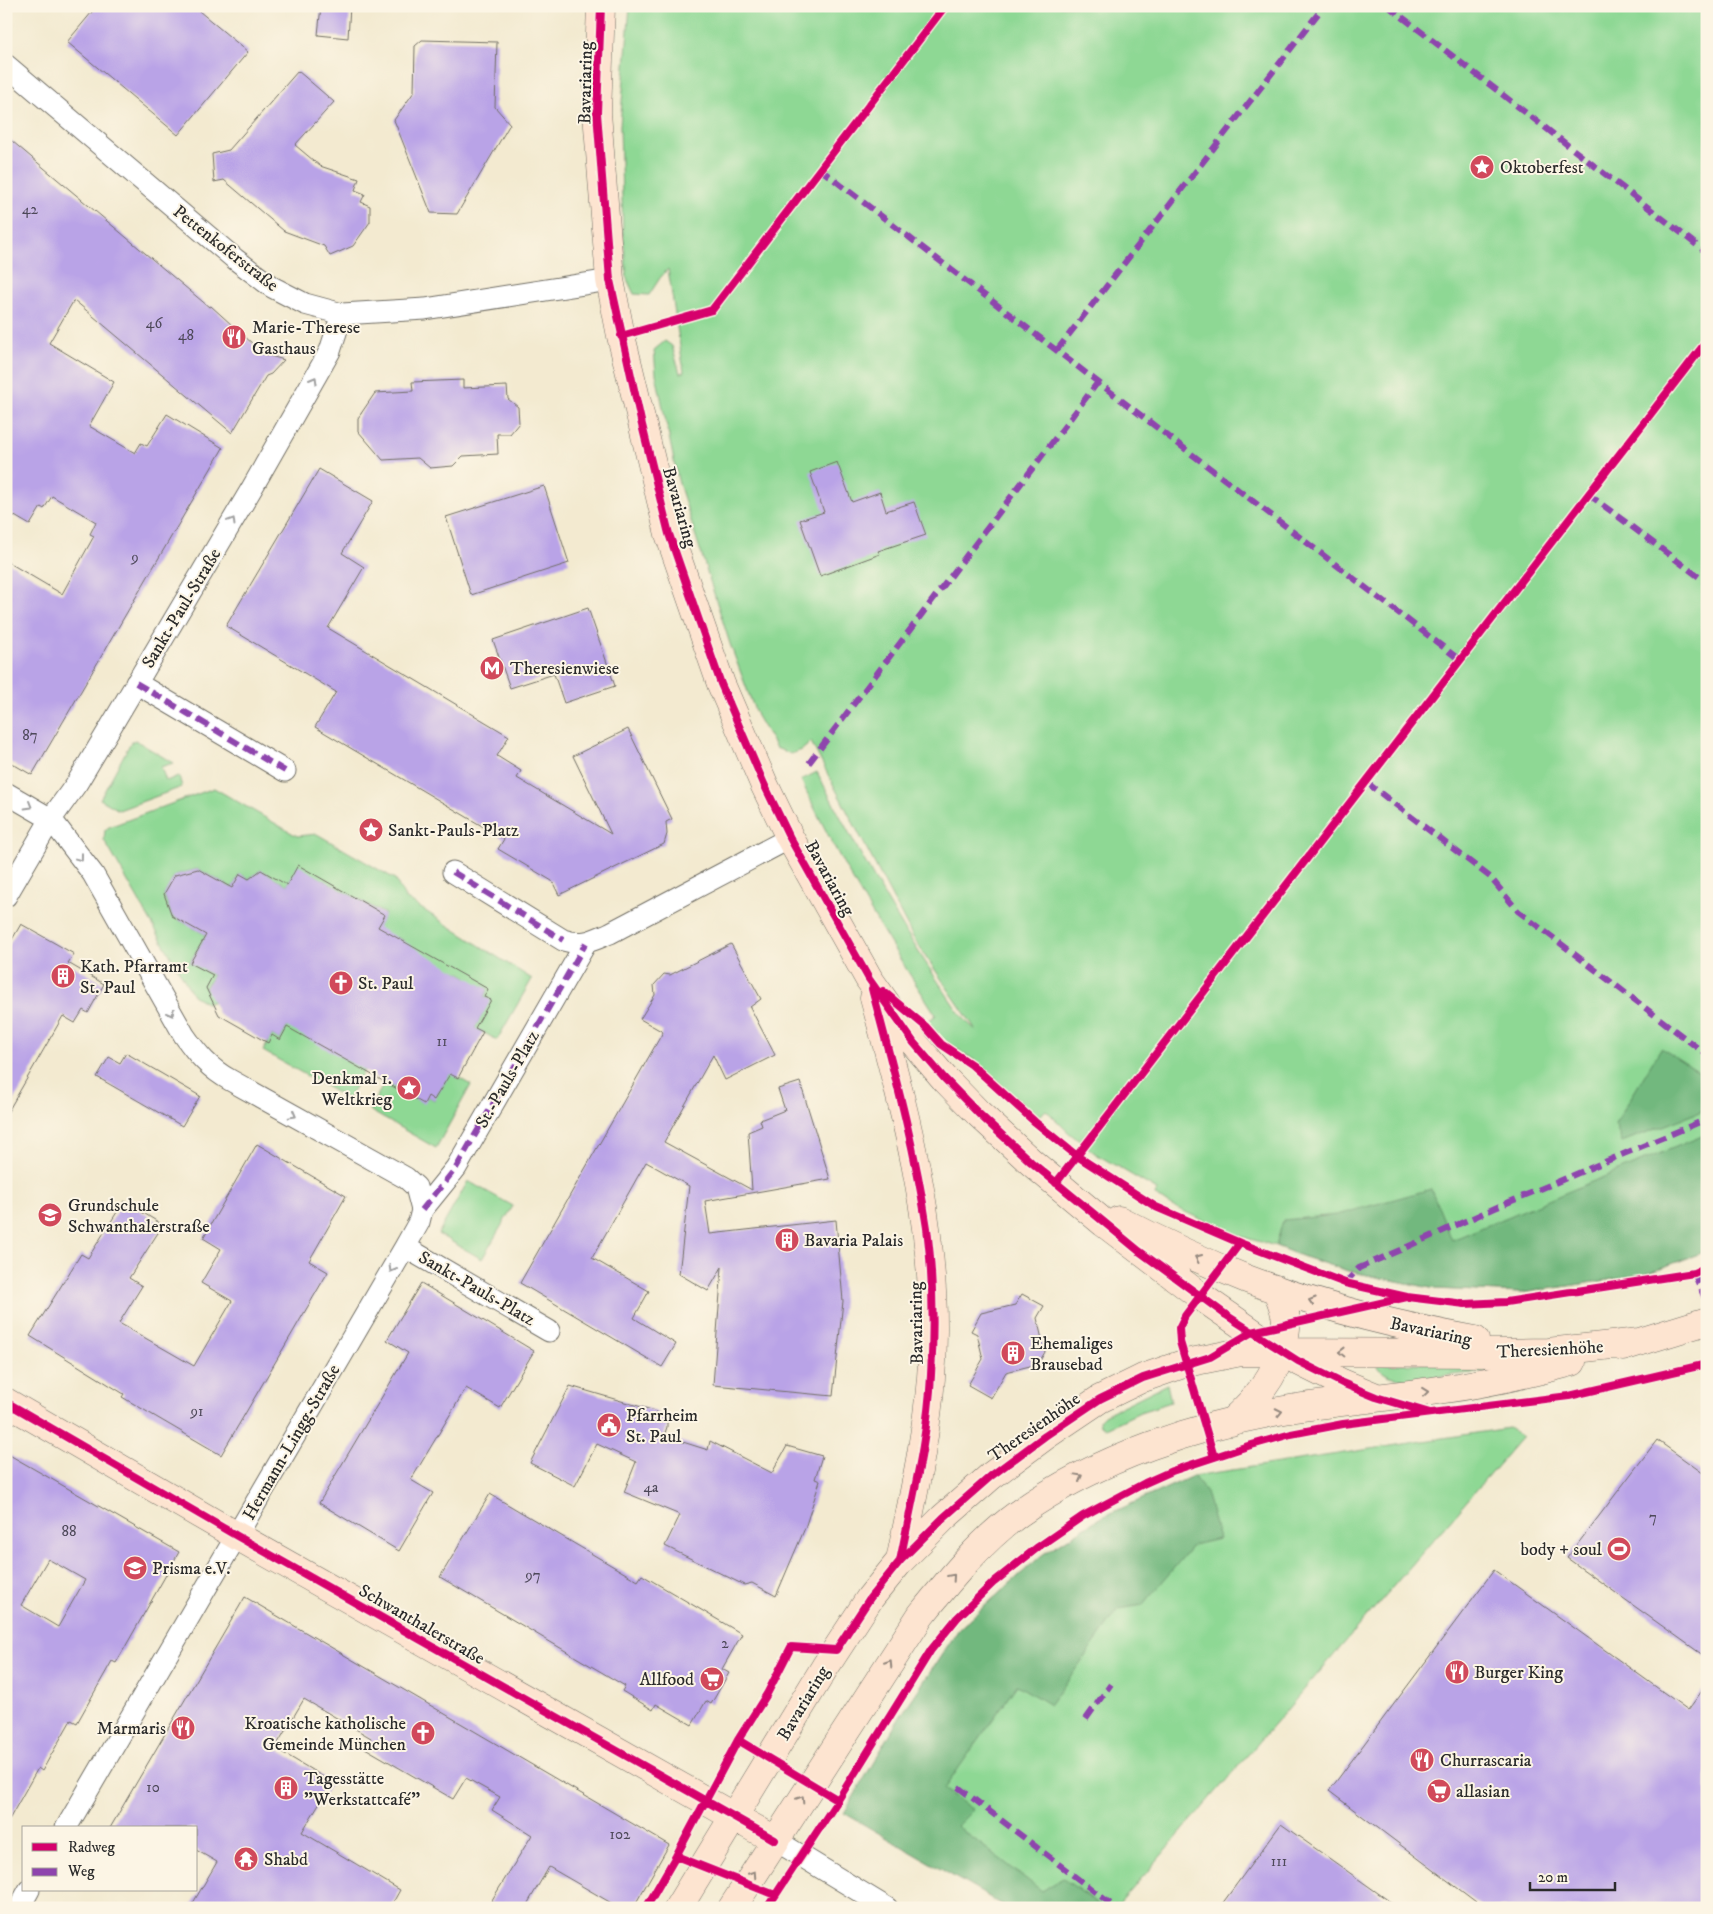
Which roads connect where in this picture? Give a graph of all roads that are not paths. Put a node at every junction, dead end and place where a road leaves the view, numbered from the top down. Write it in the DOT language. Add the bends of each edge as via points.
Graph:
graph roads {
  1 [pos="601,6"];
  2 [pos="6,65"];
  3 [pos="610,280"];
  4 [pos="342,314"];
  5 [pos="136,683"];
  6 [pos="285,771"];
  7 [pos="6,793"];
  8 [pos="51,819"];
  9 [pos="790,838"];
  10 [pos="454,872"];
  11 [pos="6,896"];
  12 [pos="586,943"];
  13 [pos="869,979"];
  14 [pos="1070,1194"];
  15 [pos="422,1210"];
  16 [pos="405,1247"];
  17 [pos="1276,1289"];
  18 [pos="1707,1321"];
  19 [pos="550,1330"];
  20 [pos="1639,1342"];
  21 [pos="1281,1351"];
  22 [pos="1548,1352"];
  23 [pos="1376,1397"];
  24 [pos="6,1402"];
  25 [pos="1231,1422"];
  26 [pos="237,1536"];
  27 [pos="900,1561"];
  28 [pos="733,1817"];
  29 [pos="67,1826"];
  30 [pos="774,1840"];
  31 [pos="28,1892"];
  32 [pos="19,1908"];
  33 [pos="678,1908"];
  34 [pos="732,1908"];
  35 [pos="887,1908"];
  1 -- 3 [label="main road, Bavariaring" via="597,113"];
  2 -- 4 [label="street, Pettenkoferstraße" via="272,287 305,304"];
  3 -- 4 [label="street, Pettenkoferstraße" via="425,309"];
  3 -- 9 [label="main road, Bavariaring" via="669,534 721,684"];
  5 -- 4 [label="street, Sankt-Paul-Straße, one-way" via="330,351"];
  5 -- 6 [label="street"];
  5 -- 8 [label="street, Sankt-Paul-Straße"];
  7 -- 8 [label="street, one-way"];
  8 -- 11 [label="street, Sankt-Paul-Straße"];
  8 -- 15 [label="street, one-way" via="93,874 195,1051 219,1074 406,1178 416,1187"];
  9 -- 12 [label="street"];
  9 -- 13 [label="main road, Bavariaring"];
  10 -- 12 [label="street" via="563,940"];
  12 -- 15 [label="street, St.-Pauls-Platz" via="456,1168"];
  13 -- 14 [label="main road, Bavariaring" via="914,1043 944,1078 1002,1136"];
  13 -- 27 [label="main road, Bavariaring" via="911,1141 924,1210 933,1314 931,1377 921,1457"];
  17 -- 14 [label="main road, Bavariaring, one-way" via="1186,1252"];
  14 -- 21 [label="main road, Bavariaring" via="1176,1279"];
  15 -- 16 [label="street, Hermann-Lingg-Straße"];
  16 -- 19 [label="street, Sankt-Pauls-Platz"];
  16 -- 26 [label="street, Hermann-Lingg-Straße, one-way"];
  17 -- 21 [label="main road" via="1287,1324"];
  22 -- 17 [label="main road, Bavariaring, one-way" via="1428,1331 1345,1311"];
  18 -- 20 [label="main road, Theresienhöhe"];
  20 -- 22 [label="main road, Theresienhöhe"];
  23 -- 20 [label="main road, Theresienhöhe, one-way" via="1523,1375"];
  22 -- 21 [label="main road, Theresienhöhe, one-way"];
  21 -- 23 [label="main road, Theresienhöhe" via="1334,1380"];
  21 -- 25 [label="main road" via="1266,1385"];
  21 -- 27 [label="main road, Theresienhöhe" via="1241,1352 1186,1363 1143,1378 1100,1399 991,1476"];
  25 -- 23 [label="main road, Theresienhöhe, one-way"];
  24 -- 26 [label="main road, Schwanthalerstraße"];
  30 -- 25 [label="main road, Theresienhöhe, one-way" via="921,1615 954,1574 984,1544 1017,1515 1093,1469 1132,1452"];
  26 -- 28 [label="main road, Schwanthalerstraße"];
  26 -- 29 [label="street, Hermann-Lingg-Straße"];
  27 -- 28 [label="main road, Bavariaring" via="870,1598"];
  28 -- 30 [label="main road, Schwanthalerstraße"];
  28 -- 33 [label="main road, Bavariaring"];
  34 -- 30 [label="main road, one-way"];
  30 -- 35 [label="street, Schwanthalerstraße"];
  31 -- 32 [label="street"];
}
